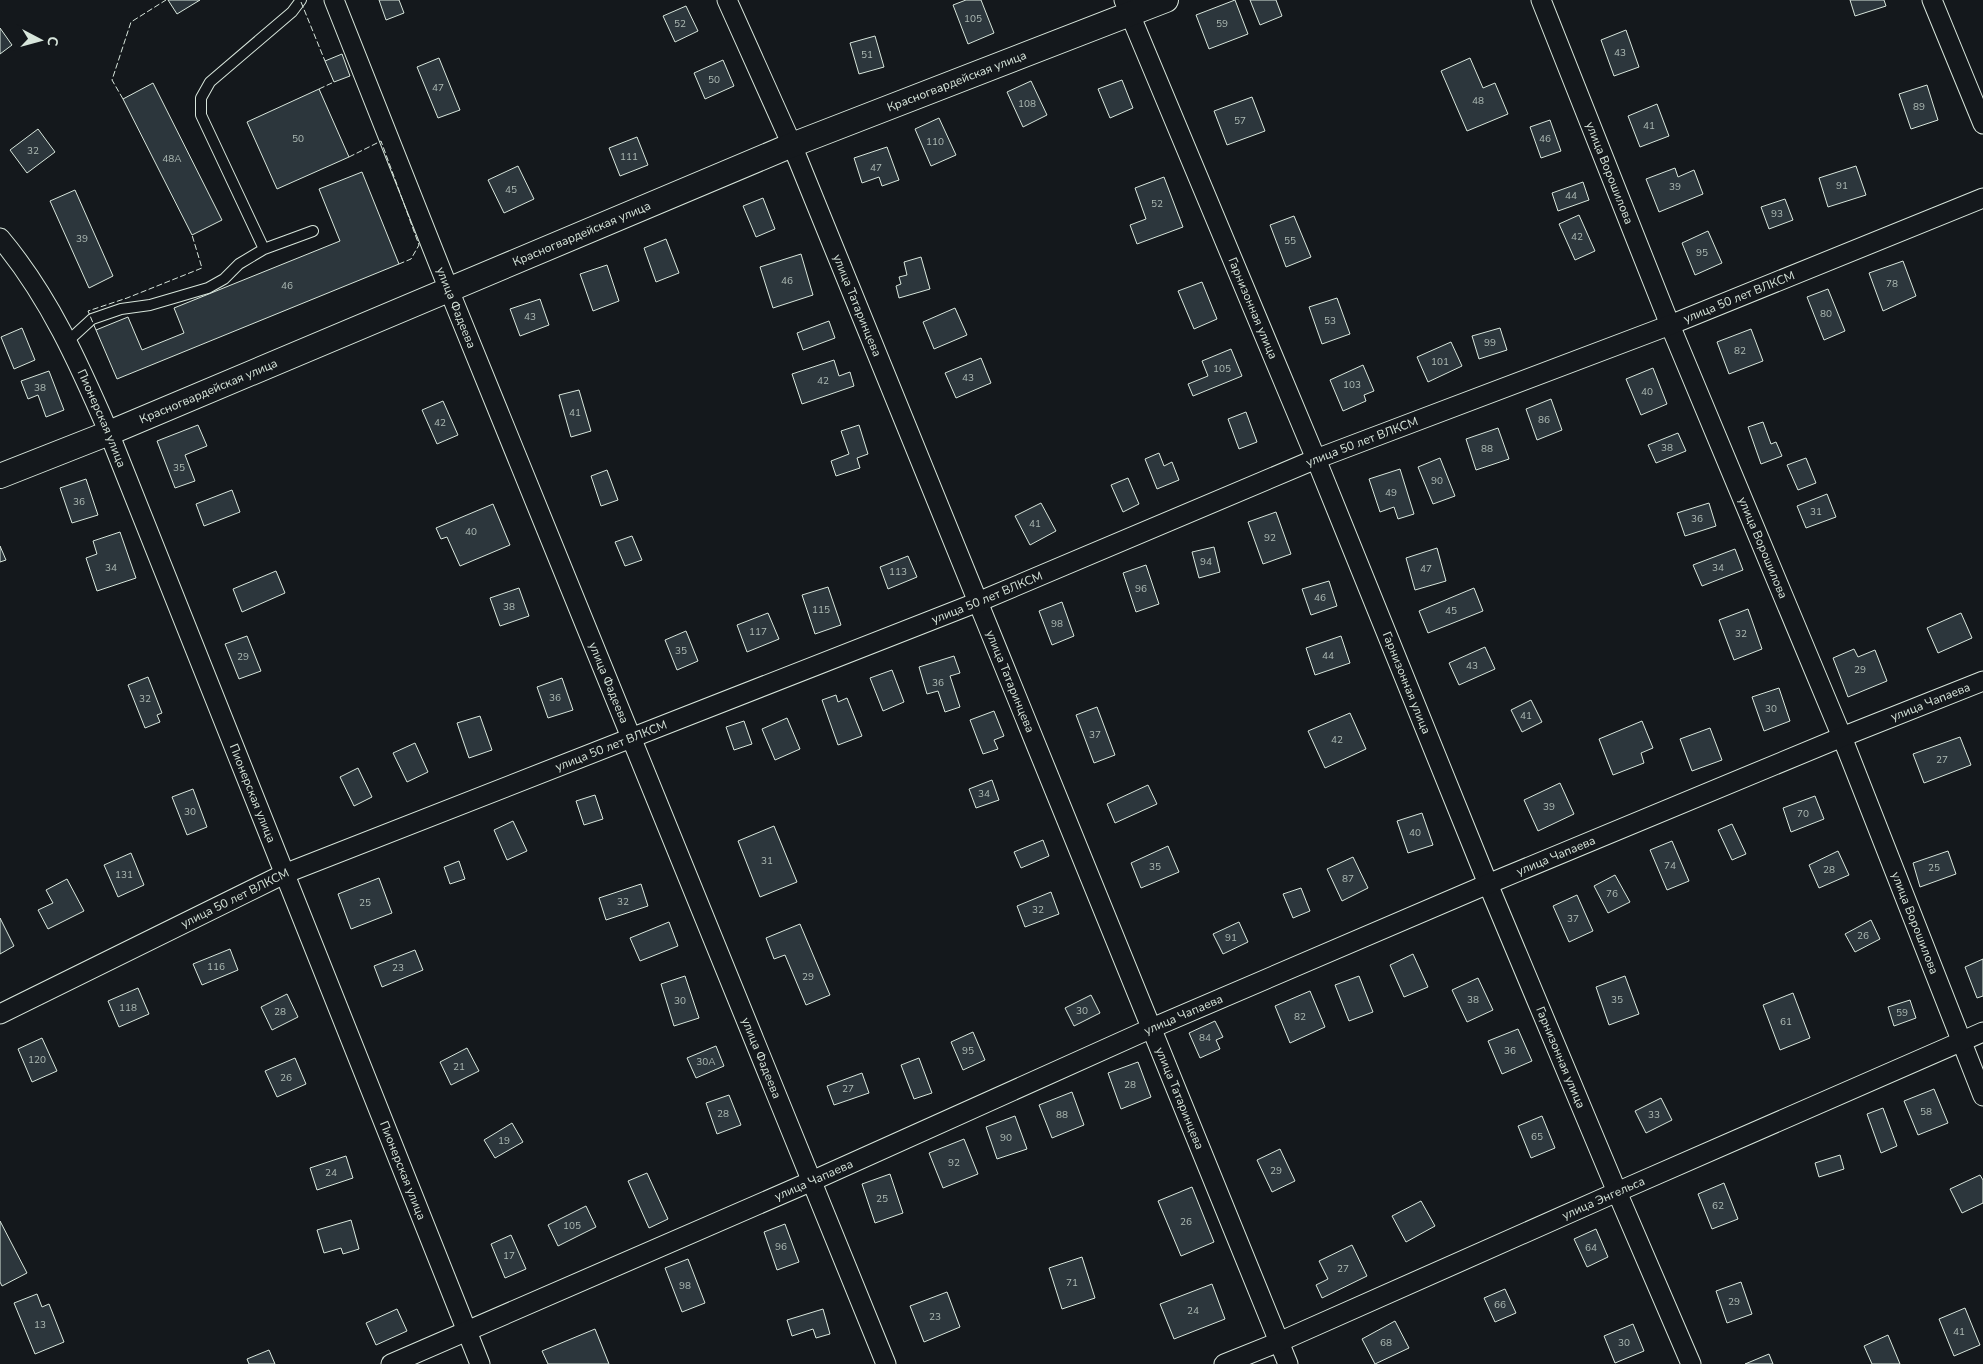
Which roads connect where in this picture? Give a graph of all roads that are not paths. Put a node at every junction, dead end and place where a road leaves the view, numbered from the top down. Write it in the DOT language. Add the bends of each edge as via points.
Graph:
graph roads {
  1 [pos="301,0"];
  2 [pos="334,0"];
  3 [pos="727,0"];
  4 [pos="1166,0"];
  5 [pos="1542,0"];
  6 [pos="1932,0"];
  7 [pos="1128,7"];
  8 [pos="1983,124"];
  9 [pos="792,145"];
  10 [pos="1983,198"];
  11 [pos="313,230"];
  12 [pos="0,238"];
  13 [pos="264,249"];
  14 [pos="449,290"];
  15 [pos="1670,325"];
  16 [pos="68,341"];
  17 [pos="109,433"];
  18 [pos="1316,459"];
  19 [pos="0,476"];
  20 [pos="978,602"];
  21 [pos="1983,681"];
  22 [pos="1842,737"];
  23 [pos="632,738"];
  24 [pos="284,874"];
  25 [pos="1488,884"];
  26 [pos="0,1014"];
  27 [pos="1152,1028"];
  28 [pos="1983,1032"];
  29 [pos="1962,1041"];
  30 [pos="1983,1096"];
  31 [pos="812,1180"];
  32 [pos="1617,1192"];
  33 [pos="466,1331"];
  34 [pos="1279,1342"];
  35 [pos="391,1364"];
  36 [pos="480,1364"];
  37 [pos="886,1364"];
  38 [pos="1224,1364"];
  39 [pos="1288,1364"];
  40 [pos="1691,1364"];
  1 -- 13 [label="lane" via="292,12 210,82 202,98 201,115"];
  2 -- 14 [label="street, улица Фадеева"];
  3 -- 9 [label="street, улица Татаринцева"];
  4 -- 7 [label="street, Красногвардейская улица"];
  5 -- 15 [label="street, улица Ворошилова"];
  6 -- 8 [label="street"];
  7 -- 9 [label="street, Красногвардейская улица"];
  7 -- 18 [label="street, Гарнизонная улица"];
  9 -- 14 [label="street, Красногвардейская улица"];
  9 -- 20 [label="street, улица Татаринцева"];
  10 -- 15 [label="street, улица 50 лет ВЛКСМ"];
  11 -- 13 [label="lane"];
  12 -- 16 [label="street, Пионерская улица" via="18,258"];
  13 -- 16 [label="lane" via="208,288 150,305 107,313 92,319"];
  14 -- 17 [label="street, Красногвардейская улица"];
  14 -- 23 [label="street, улица Фадеева"];
  15 -- 18 [label="street, улица 50 лет ВЛКСМ"];
  15 -- 22 [label="street, улица Ворошилова"];
  16 -- 17 [label="street, Пионерская улица"];
  17 -- 19 [label="street, Красногвардейская улица"];
  17 -- 24 [label="street, Пионерская улица"];
  18 -- 20 [label="street, улица 50 лет ВЛКСМ"];
  18 -- 25 [label="street, Гарнизонная улица"];
  20 -- 23 [label="street, улица 50 лет ВЛКСМ"];
  20 -- 27 [label="street, улица Татаринцева"];
  21 -- 22 [label="street, улица Чапаева"];
  22 -- 25 [label="street, улица Чапаева"];
  22 -- 29 [label="street, улица Ворошилова"];
  23 -- 24 [label="street, улица 50 лет ВЛКСМ"];
  23 -- 31 [label="street, улица Фадеева"];
  24 -- 26 [label="street, улица 50 лет ВЛКСМ"];
  24 -- 33 [label="street, Пионерская улица"];
  25 -- 27 [label="street, улица Чапаева"];
  25 -- 32 [label="street, Гарнизонная улица"];
  27 -- 31 [label="street, улица Чапаева"];
  27 -- 34 [label="street, улица Татаринцева"];
  28 -- 29 [label="street, улица Энгельса"];
  29 -- 30 [label="street, улица Ворошилова"];
  29 -- 32 [label="street, улица Энгельса"];
  31 -- 33 [label="street, улица Чапаева"];
  31 -- 37 [label="street, улица Фадеева"];
  32 -- 34 [label="street, улица Энгельса"];
  32 -- 40 [label="street, Гарнизонная улица"];
  33 -- 35 [label="street, улица Чапаева"];
  33 -- 36 [label="street, Пионерская улица"];
  34 -- 38 [label="street, улица Энгельса"];
  34 -- 39 [label="street, улица Татаринцева"];
}
